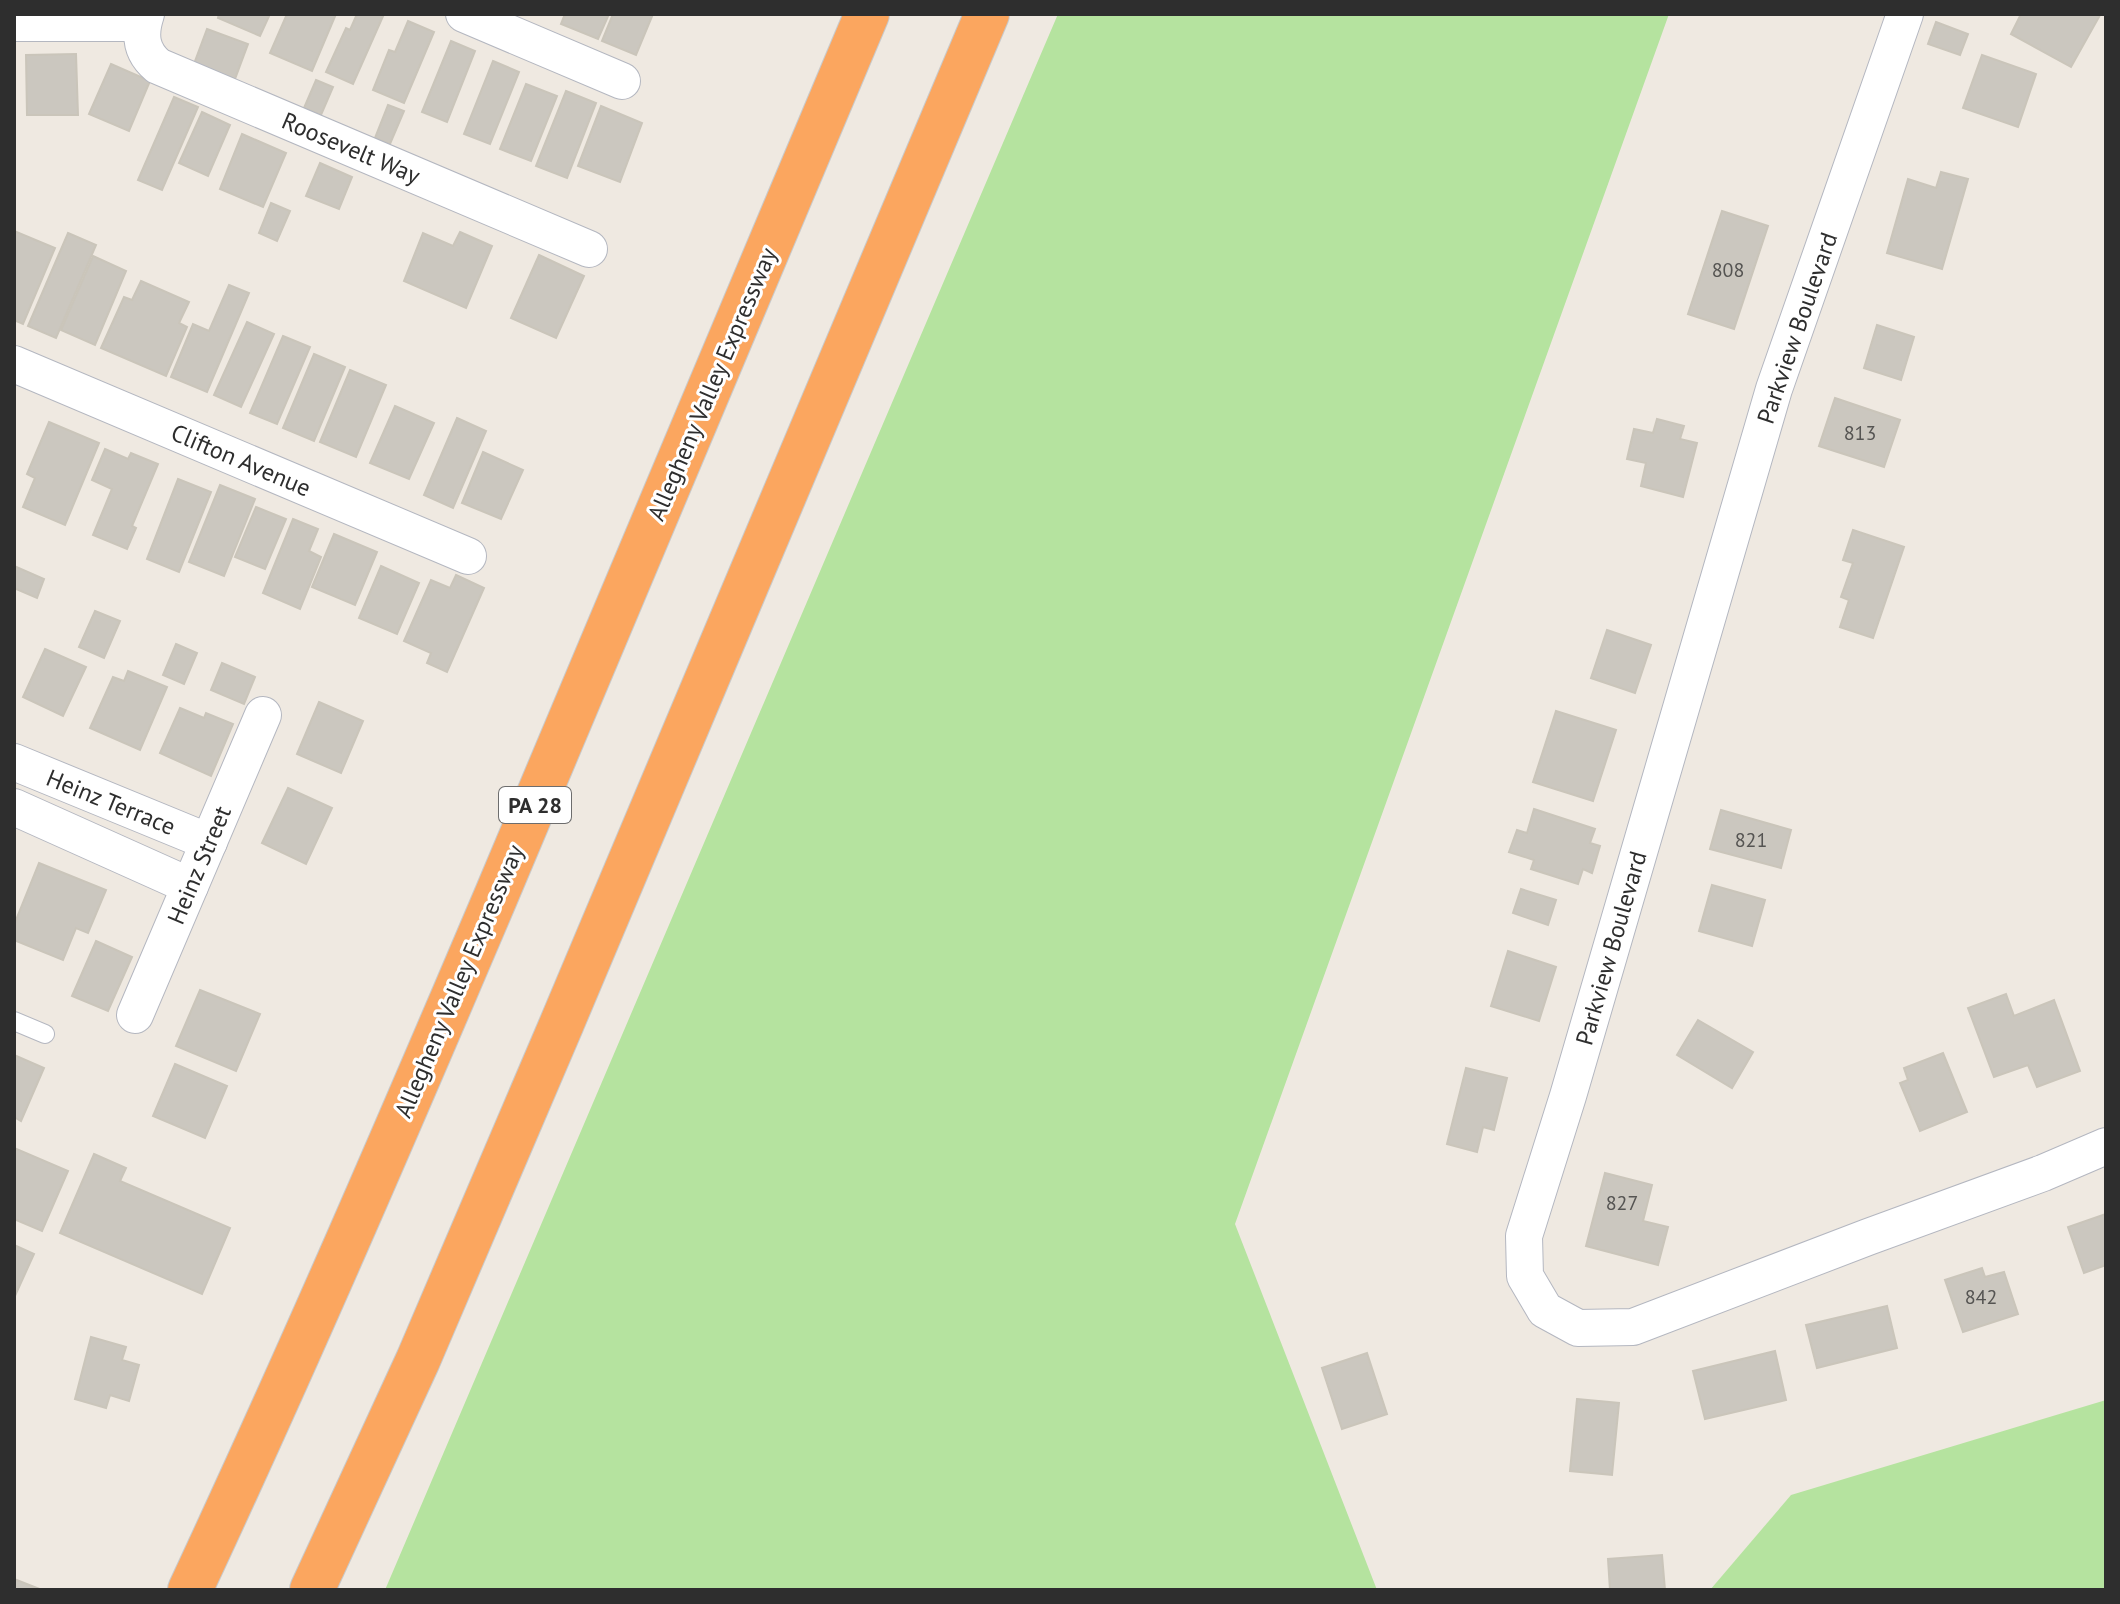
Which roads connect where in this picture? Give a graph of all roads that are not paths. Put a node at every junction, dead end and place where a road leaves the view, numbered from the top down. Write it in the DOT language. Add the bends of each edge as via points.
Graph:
graph roads {
  1 [pos="464,14"];
  2 [pos="867,14"];
  3 [pos="987,14"];
  4 [pos="1905,14"];
  5 [pos="145,18"];
  6 [pos="14,23"];
  7 [pos="622,81"];
  8 [pos="589,249"];
  9 [pos="14,364"];
  10 [pos="468,556"];
  11 [pos="263,715"];
  12 [pos="14,762"];
  13 [pos="14,807"];
  14 [pos="209,842"];
  15 [pos="190,886"];
  16 [pos="135,1015"];
  17 [pos="14,1021"];
  18 [pos="45,1034"];
  19 [pos="2106,1146"];
  20 [pos="190,1590"];
  21 [pos="312,1590"];
  1 -- 7 [label="street"];
  2 -- 20 [label="highway, Allegheny Valley Expressway / PA 28" via="367,1198"];
  3 -- 21 [label="highway" via="506,1155"];
  4 -- 19 [label="street, Parkview Boulevard" via="1774,389 1524,1236 1525,1276 1545,1310 1578,1328 1633,1327"];
  5 -- 6 [label="street"];
  5 -- 8 [label="street, Roosevelt Way" via="143,46 158,66"];
  9 -- 10 [label="street, Clifton Avenue"];
  11 -- 14 [label="street, Heinz Street"];
  12 -- 14 [label="street, Heinz Terrace"];
  13 -- 15 [label="street, Heinz Terrace"];
  14 -- 15 [label="street, Heinz Street"];
  15 -- 16 [label="street, Heinz Street"];
  17 -- 18 [label="lane"];
}
